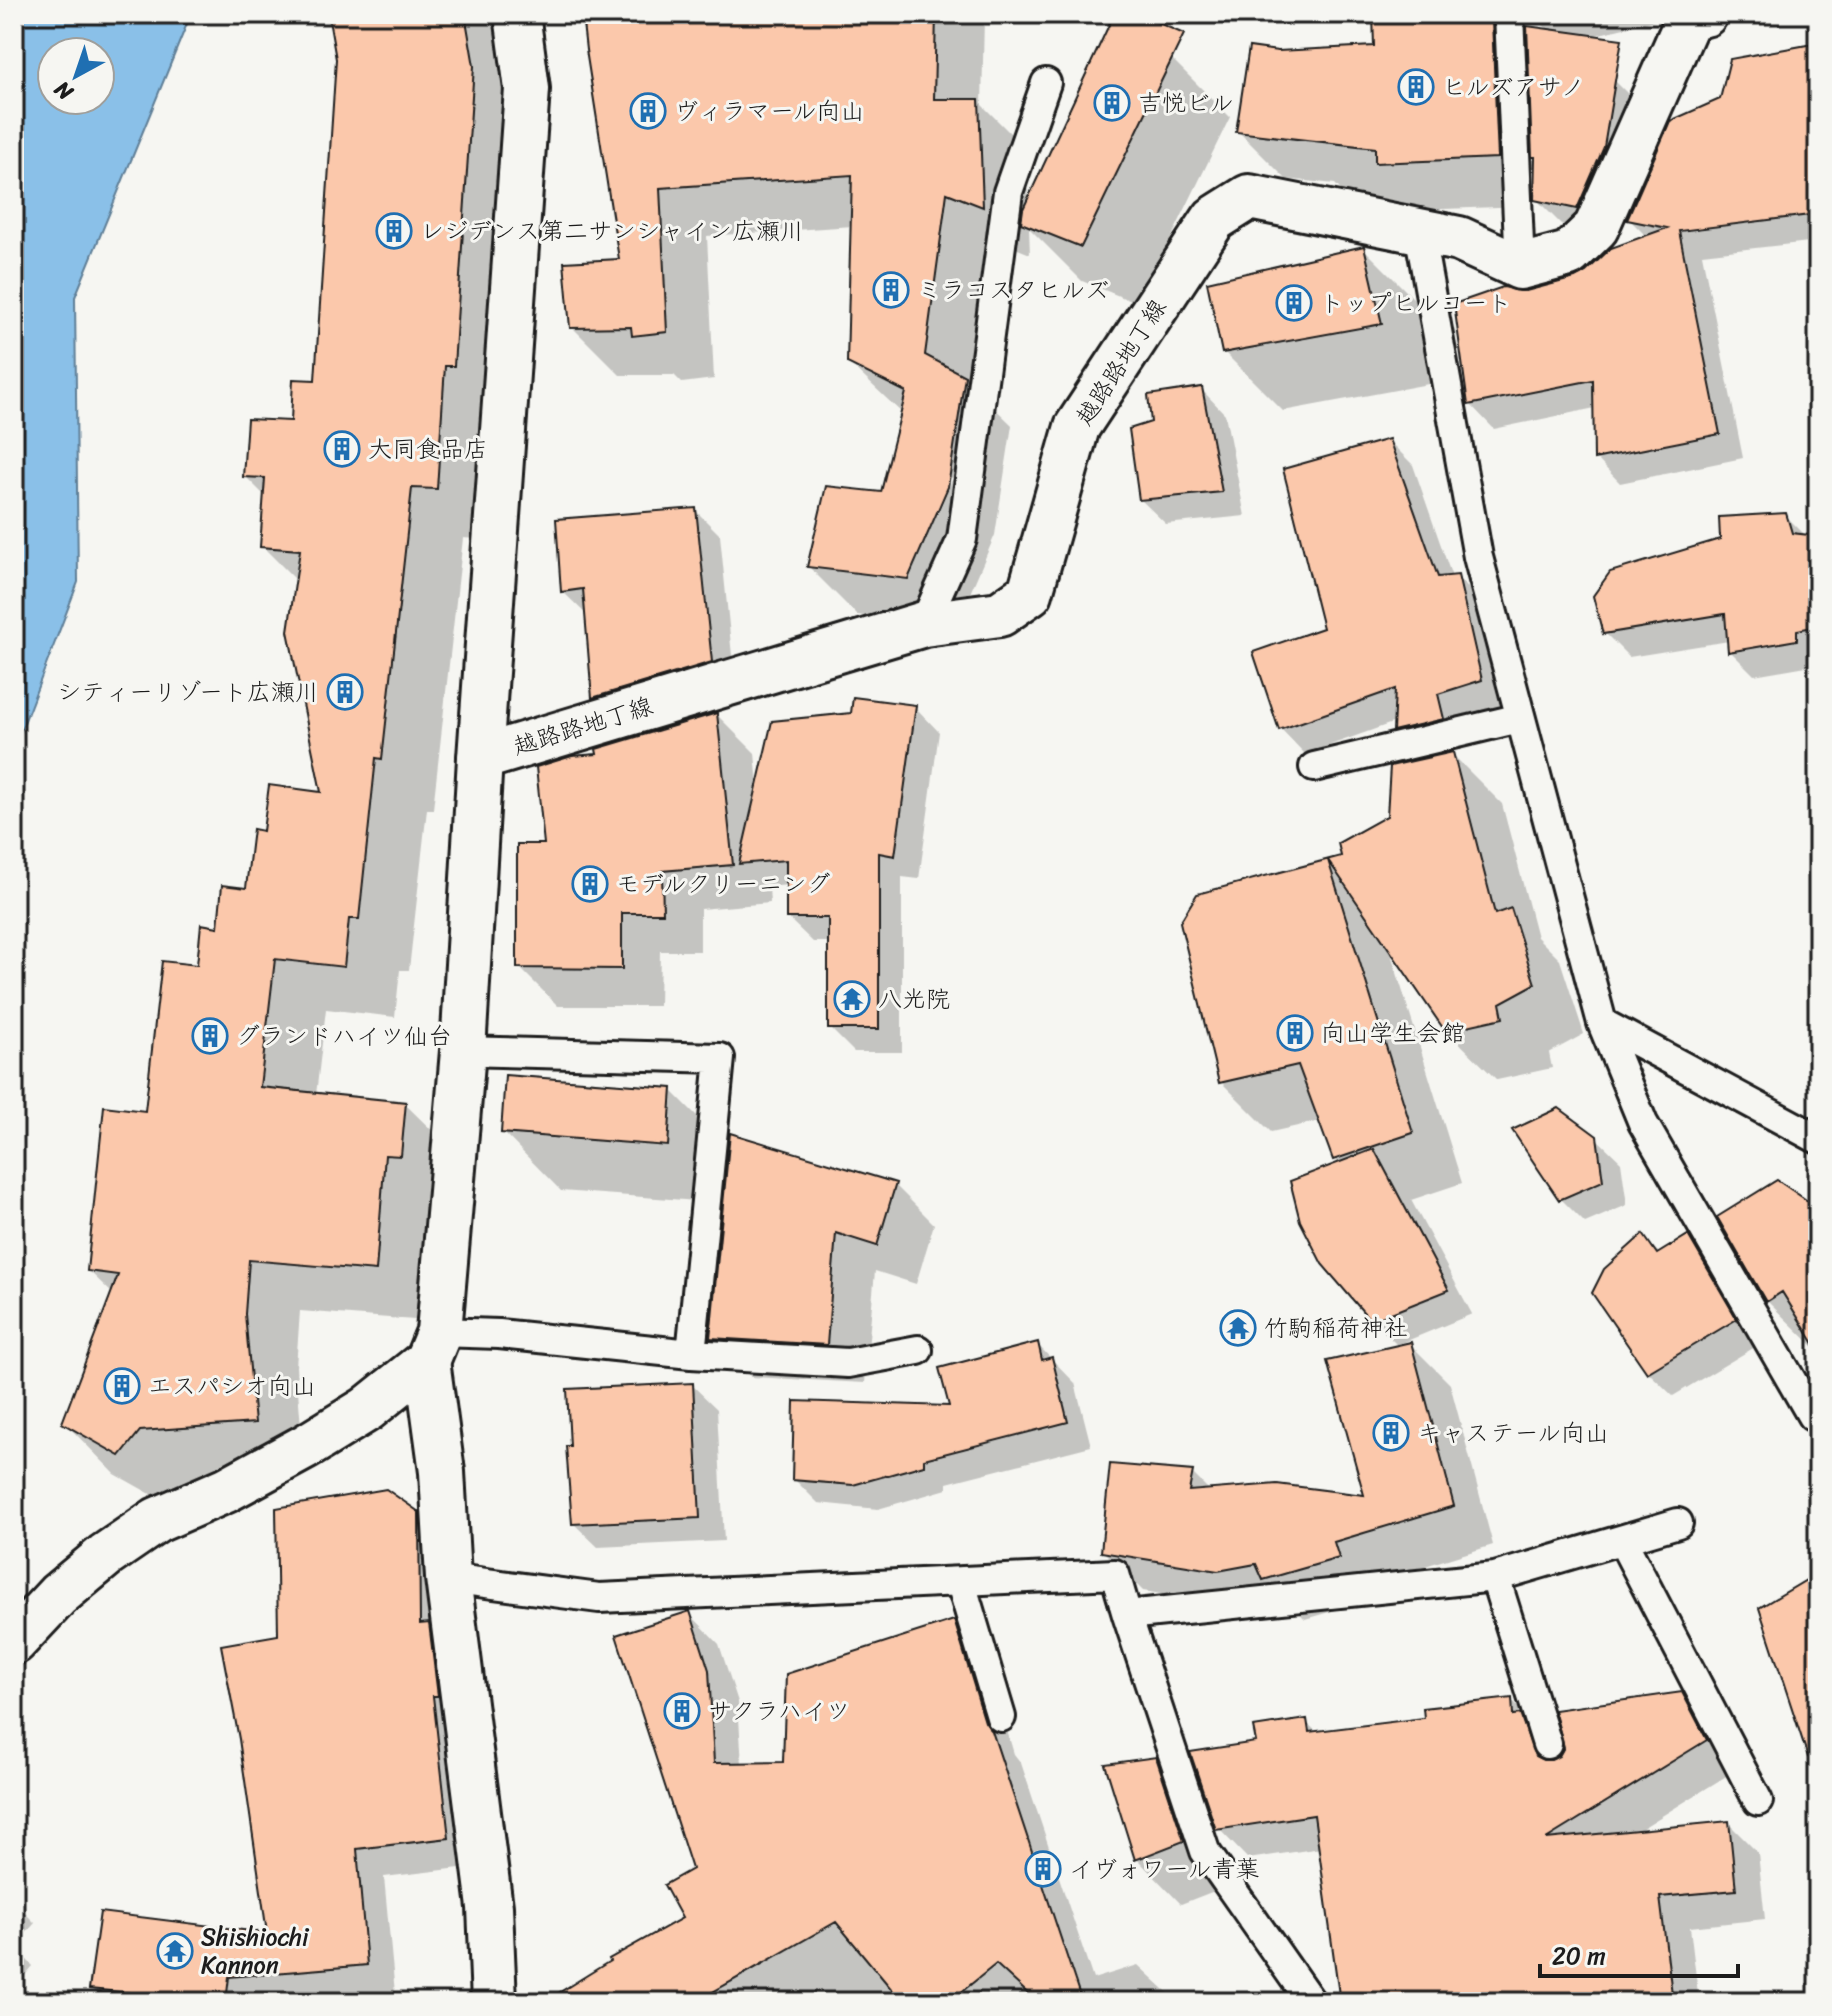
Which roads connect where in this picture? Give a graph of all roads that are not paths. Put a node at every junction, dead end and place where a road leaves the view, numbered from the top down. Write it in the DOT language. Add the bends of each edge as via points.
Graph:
graph roads {
  1 [pos="517,14"];
  2 [pos="1509,14"];
  3 [pos="1705,14"];
  4 [pos="1046,83"];
  5 [pos="1419,231"];
  6 [pos="1520,267"];
  7 [pos="924,624"];
  8 [pos="1520,718"];
  9 [pos="480,758"];
  10 [pos="1314,767"];
  11 [pos="1602,1023"];
  12 [pos="463,1051"];
  13 [pos="1818,1139"];
  14 [pos="433,1347"];
  15 [pos="918,1350"];
  16 [pos="691,1354"];
  17 [pos="1812,1416"];
  18 [pos="1678,1523"];
  19 [pos="1622,1540"];
  20 [pos="1495,1577"];
  21 [pos="448,1578"];
  22 [pos="961,1583"];
  23 [pos="1127,1615"];
  24 [pos="14,1642"];
  25 [pos="1001,1717"];
  26 [pos="1547,1744"];
  27 [pos="1758,1801"];
  28 [pos="494,2002"];
  29 [pos="1311,2002"];
  1 -- 9 [label="street" via="527,89"];
  2 -- 6 [label="lane"];
  3 -- 6 [label="street" via="1689,17 1596,228 1569,254"];
  4 -- 7 [label="lane" via="1008,192 962,539"];
  5 -- 6 [label="street, 越路路地丁線" via="1459,239"];
  5 -- 7 [label="street, 越路路地丁線" via="1249,197 1214,219 1077,427 1030,593 1000,614"];
  5 -- 8 [label="lane" via="1478,557"];
  7 -- 9 [label="street, 越路路地丁線"];
  8 -- 10 [label="lane"];
  8 -- 11 [label="lane"];
  9 -- 12 [label="street"];
  11 -- 13 [label="lane"];
  11 -- 17 [label="lane" via="1643,1123"];
  12 -- 14 [label="street"];
  12 -- 16 [label="lane" via="720,1058"];
  14 -- 16 [label="lane" via="499,1334"];
  14 -- 21 [label="street"];
  14 -- 24 [label="street" via="367,1409 226,1490 157,1520 106,1555"];
  15 -- 16 [label="lane" via="848,1363"];
  18 -- 19 [label="lane"];
  19 -- 20 [label="lane"];
  19 -- 27 [label="lane"];
  20 -- 23 [label="lane"];
  20 -- 26 [label="lane"];
  21 -- 22 [label="lane" via="599,1598"];
  21 -- 28 [label="street" via="490,1907"];
  22 -- 23 [label="lane" via="1115,1574"];
  22 -- 25 [label="lane"];
  23 -- 29 [label="lane" via="1205,1851"];
}
